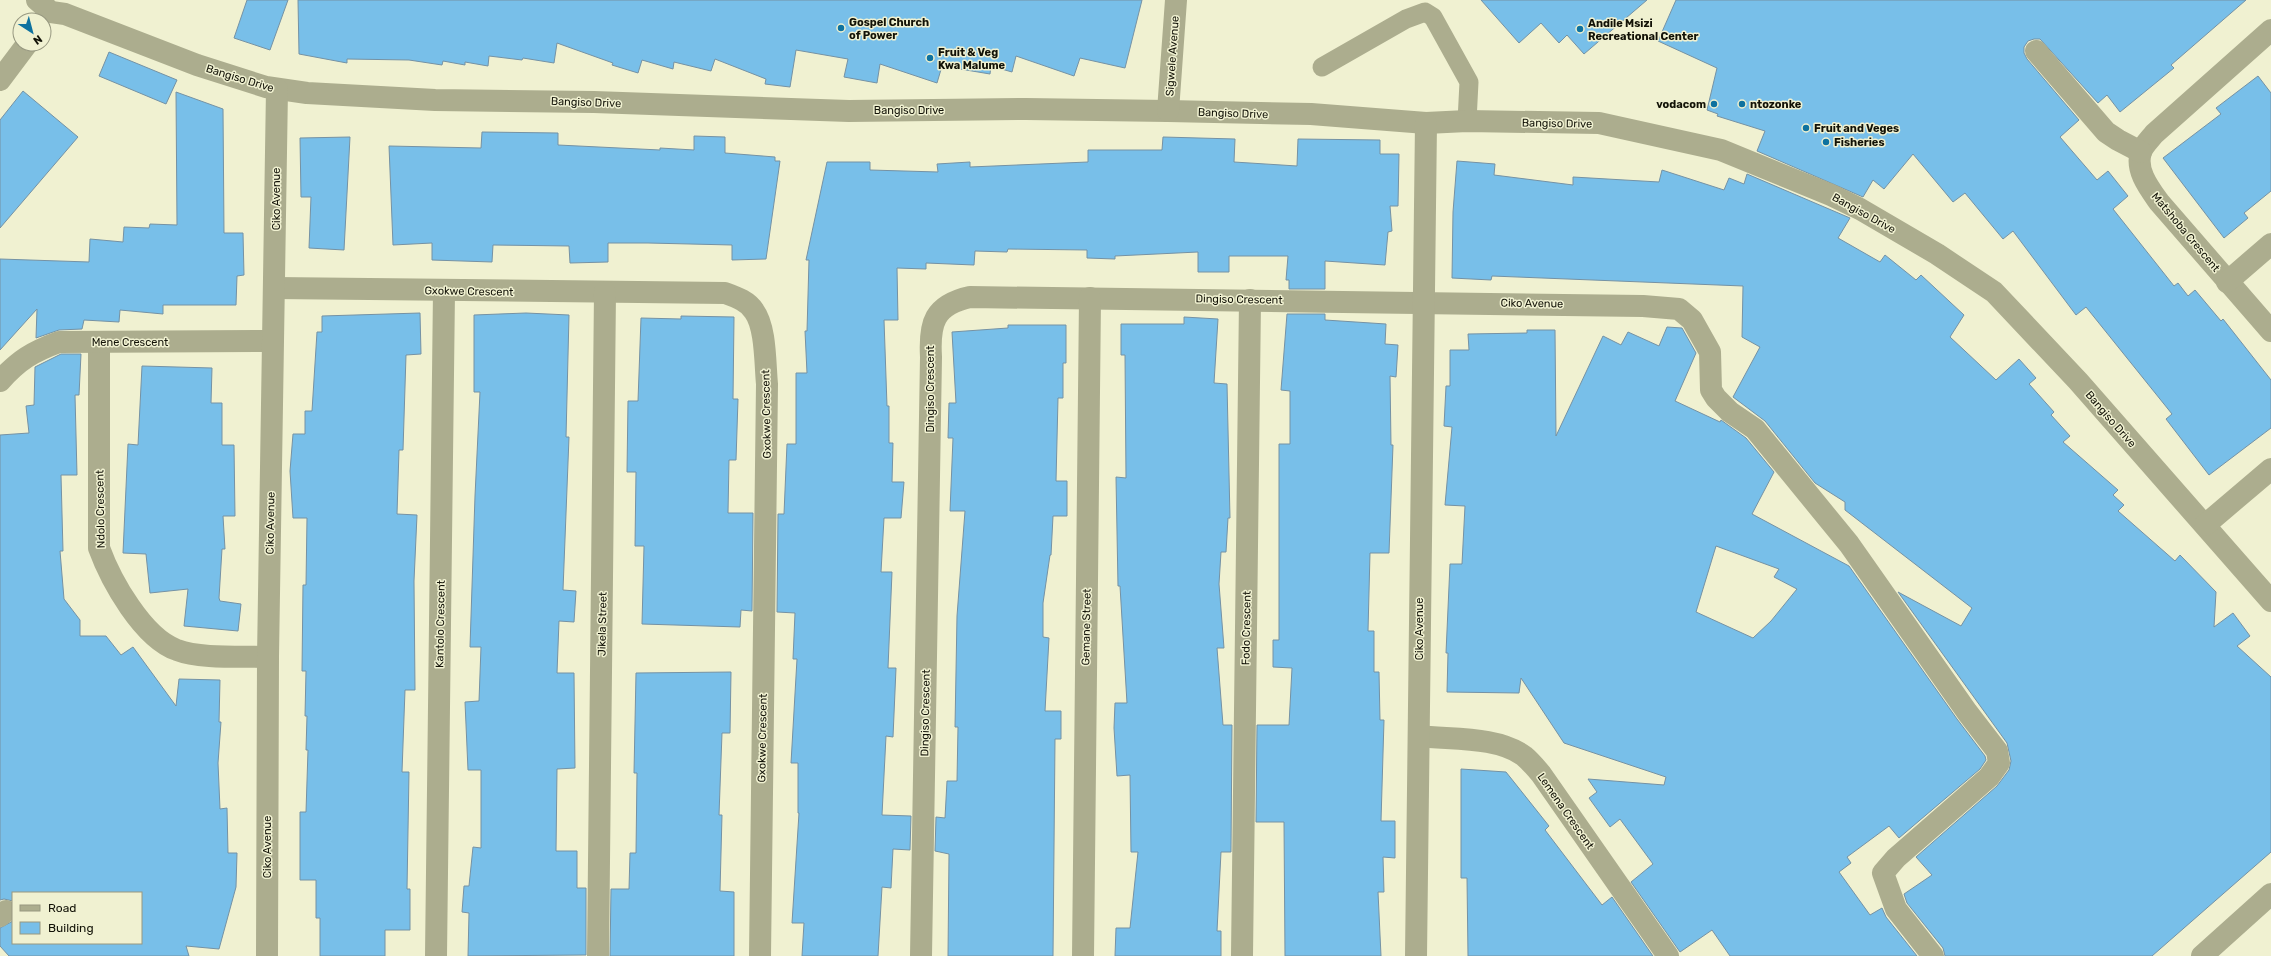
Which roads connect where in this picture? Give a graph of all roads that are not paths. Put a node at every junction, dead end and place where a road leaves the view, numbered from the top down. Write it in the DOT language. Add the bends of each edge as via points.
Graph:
graph roads {
  1 [pos="1176,0"];
  2 [pos="44,11"];
  3 [pos="2271,30"];
  4 [pos="2036,51"];
  5 [pos="21,52"];
  6 [pos="1322,67"];
  7 [pos="0,80"];
  8 [pos="277,89"];
  9 [pos="1168,111"];
  10 [pos="1467,121"];
  11 [pos="1426,123"];
  12 [pos="2141,152"];
  13 [pos="2271,244"];
  14 [pos="2227,282"];
  15 [pos="275,288"];
  16 [pos="444,291"];
  17 [pos="605,292"];
  18 [pos="1090,298"];
  19 [pos="1250,300"];
  20 [pos="1422,301"];
  21 [pos="2271,331"];
  22 [pos="272,341"];
  23 [pos="99,342"];
  24 [pos="0,381"];
  25 [pos="2271,469"];
  26 [pos="2205,525"];
  27 [pos="2271,601"];
  28 [pos="268,657"];
  29 [pos="1419,736"];
  30 [pos="2271,894"];
  31 [pos="267,956"];
  32 [pos="436,956"];
  33 [pos="598,956"];
  34 [pos="760,956"];
  35 [pos="921,956"];
  36 [pos="1083,956"];
  37 [pos="1242,956"];
  38 [pos="1416,956"];
  39 [pos="1668,956"];
  40 [pos="1933,956"];
  41 [pos="2202,956"];
  1 -- 9 [label="street, Sigwele Avenue"];
  2 -- 8 [label="street, Bangiso Drive" via="65,14 181,59"];
  3 -- 12 [label="street" via="2154,134"];
  4 -- 12 [label="street" via="2106,132"];
  5 -- 7 [label="street"];
  6 -- 10 [label="lane" via="1406,19 1425,12 1433,17 1469,82"];
  8 -- 9 [label="street, Bangiso Drive" via="435,100 586,102 849,111"];
  8 -- 15 [label="street, Ciko Avenue"];
  9 -- 11 [label="street, Bangiso Drive" via="1310,114"];
  10 -- 11 [label="street, Bangiso Drive"];
  10 -- 26 [label="street, Bangiso Drive" via="1598,124 1688,141 1721,150 1831,194 1860,209 1937,254 1994,292 2078,381"];
  11 -- 20 [label="street, Ciko Avenue"];
  12 -- 14 [label="street, Matshoba Crescent" via="2140,165 2145,182"];
  13 -- 14 [label="street"];
  14 -- 21 [label="street, Matshoba Crescent"];
  15 -- 16 [label="street, Gxokwe Crescent"];
  15 -- 22 [label="street, Ciko Avenue"];
  16 -- 17 [label="street, Gxokwe Crescent"];
  16 -- 32 [label="street, Kantolo Crescent"];
  17 -- 33 [label="street, Jikela Street"];
  17 -- 34 [label="street, Gxokwe Crescent" via="725,294 738,297 748,304 759,322 767,384"];
  18 -- 19 [label="street, Dingiso Crescent"];
  18 -- 35 [label="street, Dingiso Crescent" via="963,298 944,307 929,333"];
  18 -- 36 [label="street, Gemane Street"];
  19 -- 20 [label="street, Dingiso Crescent"];
  19 -- 37 [label="street, Fodo Crescent"];
  20 -- 29 [label="street, Ciko Avenue"];
  20 -- 40 [label="street, Ciko Avenue" via="1643,306 1679,309 1692,320 1710,352 1711,390 1716,398 1730,412 1755,429 1826,516 2000,758 1989,777 1896,858 1883,873 1896,909"];
  22 -- 23 [label="street, Mene Crescent"];
  22 -- 28 [label="street, Ciko Avenue"];
  23 -- 24 [label="street, Mene Crescent" via="59,342 35,351 17,362"];
  23 -- 28 [label="street, Ndolo Crescent" via="100,548 106,568 147,628 164,643 177,650 195,654"];
  25 -- 26 [label="street"];
  26 -- 27 [label="street, Bangiso Drive"];
  28 -- 31 [label="street, Ciko Avenue"];
  29 -- 38 [label="street, Ciko Avenue"];
  29 -- 39 [label="street, Lemena Crescent" via="1488,742 1507,747 1524,756 1541,774"];
  30 -- 41 [label="street"];
}
